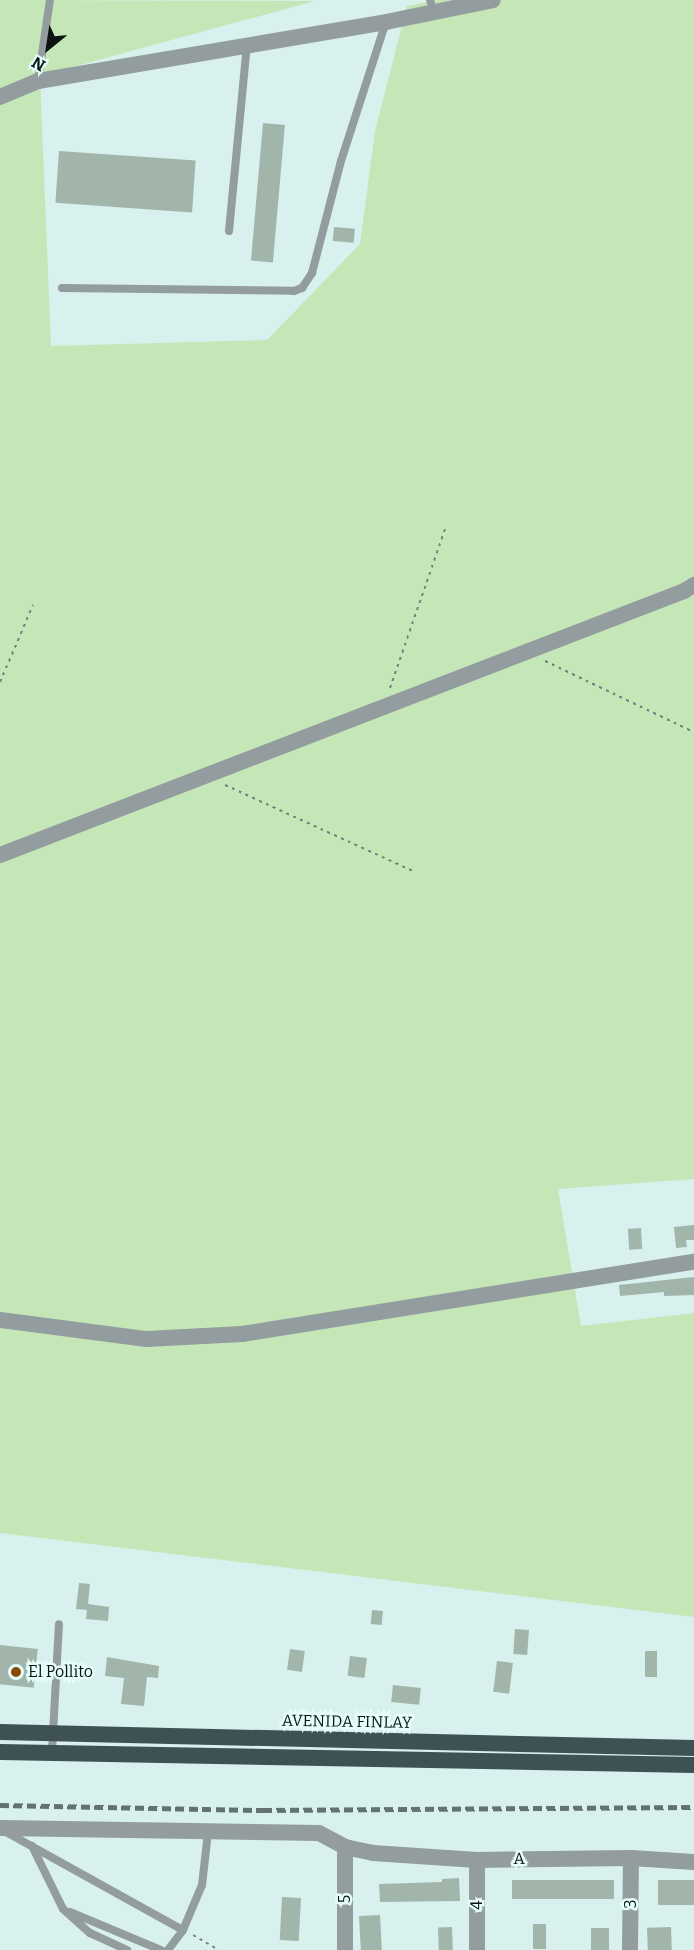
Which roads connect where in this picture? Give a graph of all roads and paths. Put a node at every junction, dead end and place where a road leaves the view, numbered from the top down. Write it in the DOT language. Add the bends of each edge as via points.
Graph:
graph roads {
  1 [pos="50,0"];
  2 [pos="493,0"];
  3 [pos="432,6"];
  4 [pos="386,22"];
  5 [pos="247,45"];
  6 [pos="38,81"];
  7 [pos="0,97"];
  8 [pos="229,231"];
  9 [pos="62,288"];
  10 [pos="445,529"];
  11 [pos="694,585"];
  12 [pos="33,605"];
  13 [pos="526,652"];
  14 [pos="0,682"];
  15 [pos="384,707"];
  16 [pos="694,732"];
  17 [pos="206,776"];
  18 [pos="0,855"];
  19 [pos="413,871"];
  20 [pos="694,1262"];
  21 [pos="0,1320"];
  22 [pos="59,1624"];
  23 [pos="0,1732"];
  24 [pos="51,1733"];
  25 [pos="694,1748"];
  26 [pos="0,1752"];
  27 [pos="52,1752"];
  28 [pos="694,1765"];
  29 [pos="0,1829"];
  30 [pos="208,1832"];
  31 [pos="32,1846"];
  32 [pos="345,1847"];
  33 [pos="631,1858"];
  34 [pos="477,1860"];
  35 [pos="694,1862"];
  36 [pos="63,1909"];
  37 [pos="183,1930"];
  38 [pos="127,1950"];
  39 [pos="161,1950"];
  40 [pos="168,1950"];
  41 [pos="219,1950"];
  42 [pos="345,1950"];
  43 [pos="477,1950"];
  44 [pos="630,1950"];
  1 -- 6 [label="lane"];
  2 -- 3 [label="street"];
  3 -- 4 [label="street"];
  4 -- 5 [label="street"];
  4 -- 9 [label="lane" via="341,161 312,273 302,288"];
  5 -- 6 [label="street"];
  5 -- 8 [label="lane"];
  6 -- 7 [label="street"];
  10 -- 15 [label="path"];
  11 -- 13 [label="street"];
  12 -- 14 [label="path"];
  13 -- 15 [label="street"];
  13 -- 16 [label="path"];
  15 -- 17 [label="street"];
  17 -- 18 [label="street"];
  17 -- 19 [label="path"];
  20 -- 21 [label="street" via="242,1334 147,1339"];
  22 -- 24 [label="lane"];
  23 -- 24 [label="highway, AVENIDA FINLAY"];
  24 -- 25 [label="highway, AVENIDA FINLAY"];
  24 -- 27 [label="lane"];
  26 -- 27 [label="highway"];
  27 -- 28 [label="highway"];
  29 -- 30 [label="street, A"];
  29 -- 31 [label="lane"];
  30 -- 32 [label="street, A" via="318,1833"];
  30 -- 37 [label="lane" via="202,1885"];
  31 -- 36 [label="lane"];
  31 -- 37 [label="lane"];
  32 -- 34 [label="street, A" via="373,1853"];
  32 -- 42 [label="street, 5"];
  33 -- 34 [label="street, A"];
  33 -- 35 [label="street, A"];
  33 -- 44 [label="street, 3"];
  34 -- 43 [label="street, 4"];
  36 -- 38 [label="lane" via="90,1933"];
  36 -- 39 [label="lane"];
  37 -- 40 [label="lane"];
  37 -- 41 [label="path"];
}
